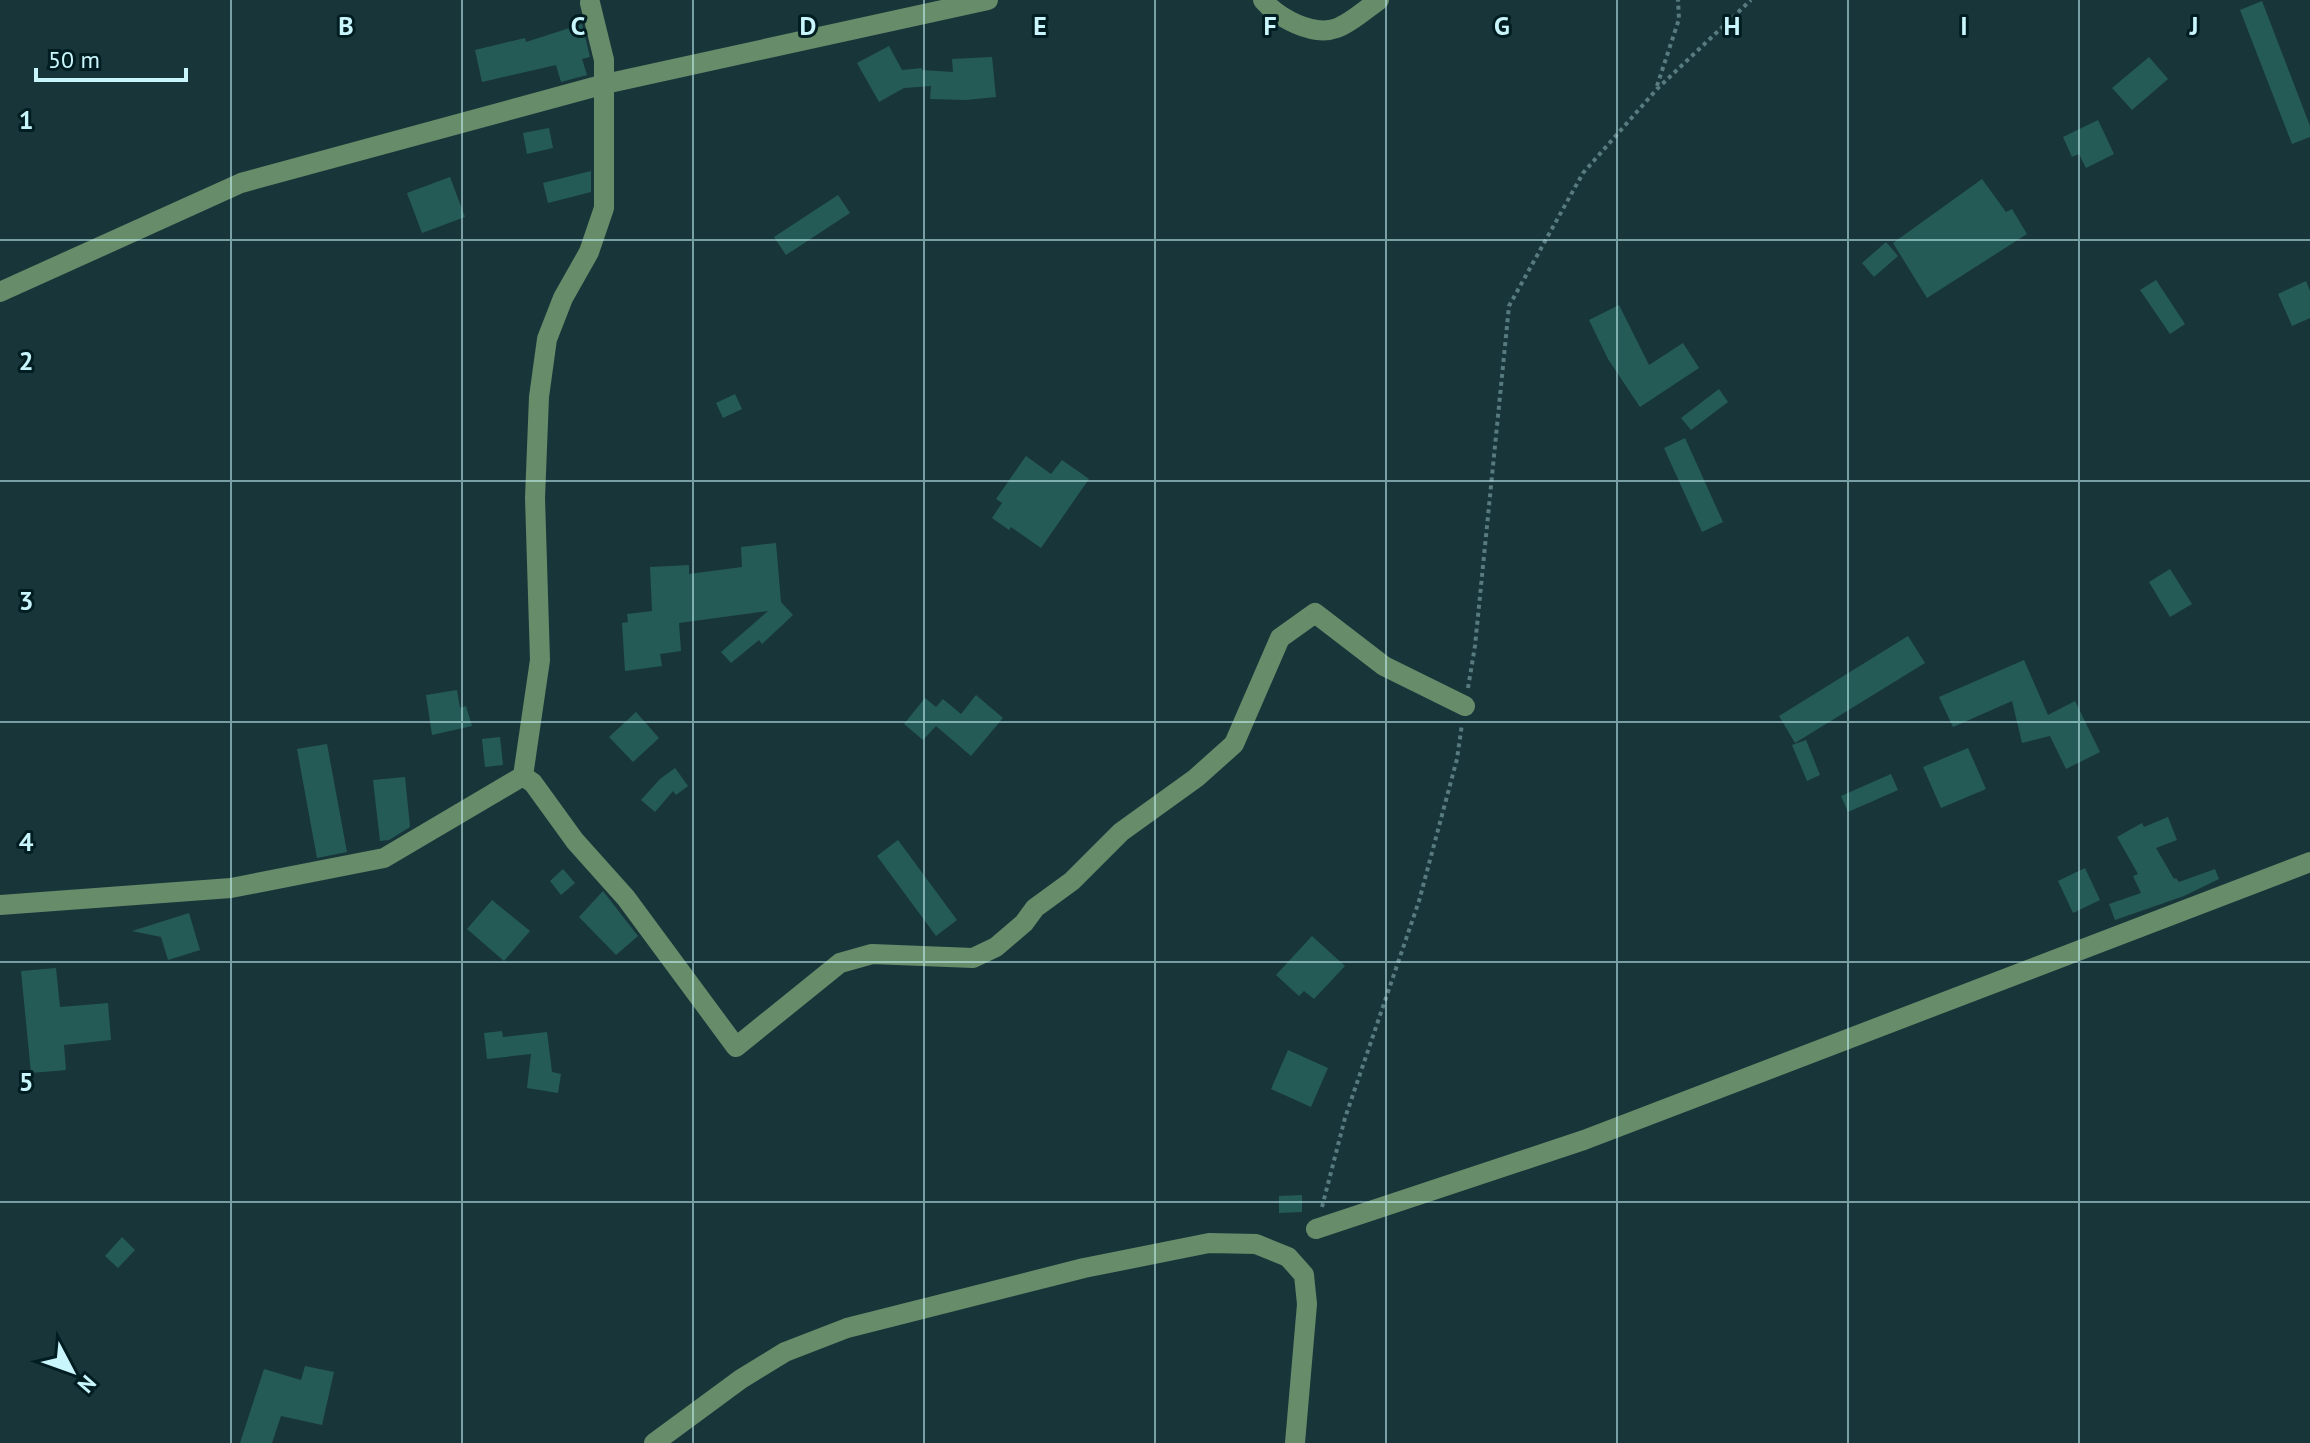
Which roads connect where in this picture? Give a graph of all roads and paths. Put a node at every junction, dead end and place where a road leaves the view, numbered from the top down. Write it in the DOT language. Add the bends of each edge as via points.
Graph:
graph roads {
  1 [pos="988,0"];
  2 [pos="1263,0"];
  3 [pos="1379,0"];
  4 [pos="1678,0"];
  5 [pos="1751,0"];
  6 [pos="590,3"];
  7 [pos="605,84"];
  8 [pos="1657,89"];
  9 [pos="0,292"];
  10 [pos="1465,706"];
  11 [pos="523,776"];
  12 [pos="2310,862"];
  13 [pos="0,905"];
  14 [pos="1316,1229"];
  15 [pos="654,1443"];
  16 [pos="1295,1443"];
  1 -- 7 [label="street"];
  2 -- 3 [label="street" via="1313,29 1336,28"];
  4 -- 8 [label="path" via="1679,19"];
  5 -- 8 [label="path"];
  6 -- 7 [label="street"];
  7 -- 9 [label="street" via="241,183"];
  7 -- 11 [label="street" via="604,208 547,339 539,397 535,498 540,660"];
  8 -- 10 [label="path" via="1583,173 1509,306"];
  10 -- 11 [label="street" via="1384,666 1315,613 1280,638 1234,744 1121,832 996,947 973,958 872,954 840,963 736,1047 626,898"];
  10 -- 14 [label="path" via="1457,759 1419,901 1345,1118"];
  11 -- 13 [label="street" via="384,858 231,888"];
  12 -- 14 [label="street" via="1584,1140"];
  15 -- 16 [label="street" via="785,1352 847,1328 1084,1268 1209,1243 1256,1244 1288,1257 1304,1275 1307,1304"];
}
